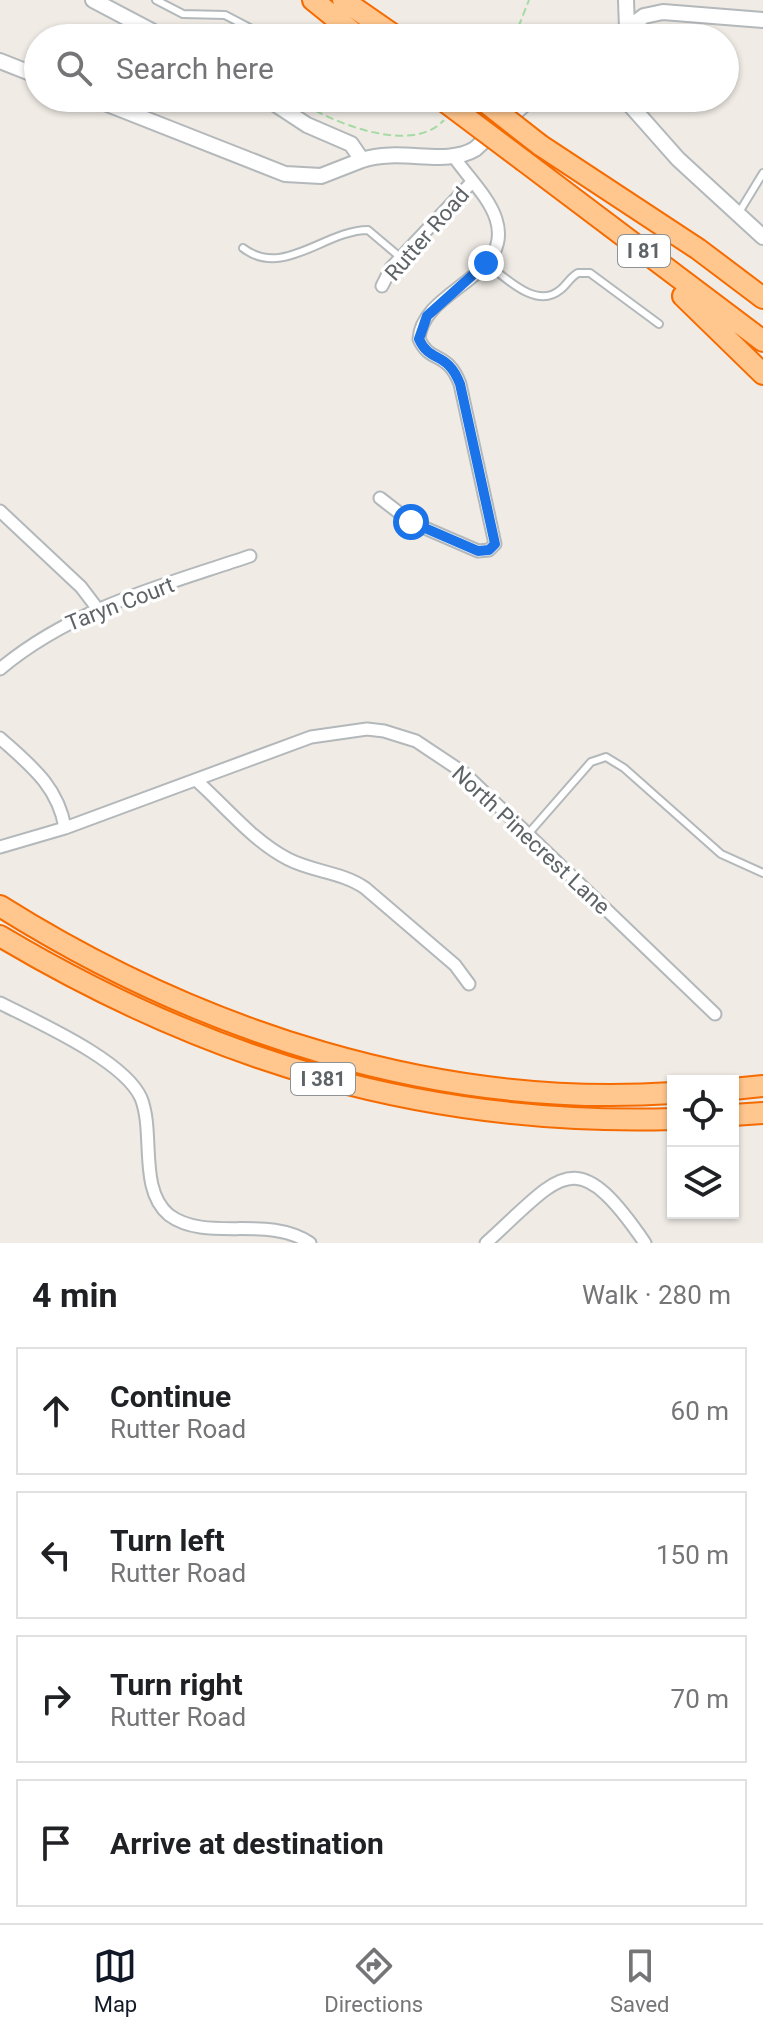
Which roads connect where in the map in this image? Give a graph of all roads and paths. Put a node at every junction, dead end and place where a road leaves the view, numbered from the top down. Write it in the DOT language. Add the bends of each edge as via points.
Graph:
graph roads {
  1 [pos="93,0"];
  2 [pos="156,0"];
  3 [pos="313,0"];
  4 [pos="343,0"];
  5 [pos="529,0"];
  6 [pos="626,0"];
  7 [pos="225,15"];
  8 [pos="763,20"];
  9 [pos="138,24"];
  10 [pos="225,24"];
  11 [pos="242,24"];
  12 [pos="343,24"];
  13 [pos="378,24"];
  14 [pos="520,24"];
  15 [pos="625,24"];
  16 [pos="635,24"];
  17 [pos="0,61"];
  18 [pos="24,70"];
  19 [pos="128,112"];
  20 [pos="287,112"];
  21 [pos="325,112"];
  22 [pos="459,112"];
  23 [pos="498,112"];
  24 [pos="516,112"];
  25 [pos="636,112"];
  26 [pos="436,129"];
  27 [pos="351,144"];
  28 [pos="385,153"];
  29 [pos="454,157"];
  30 [pos="362,160"];
  31 [pos="763,173"];
  32 [pos="472,182"];
  33 [pos="592,212"];
  34 [pos="738,214"];
  35 [pos="763,237"];
  36 [pos="243,248"];
  37 [pos="400,257"];
  38 [pos="486,263"];
  39 [pos="382,286"];
  40 [pos="763,298"];
  41 [pos="659,324"];
  42 [pos="763,341"];
  43 [pos="763,374"];
  44 [pos="380,498"];
  45 [pos="0,511"];
  46 [pos="250,556"];
  47 [pos="97,608"];
  48 [pos="0,669"];
  49 [pos="0,738"];
  50 [pos="197,781"];
  51 [pos="65,828"];
  52 [pos="528,834"];
  53 [pos="0,847"];
  54 [pos="763,873"];
  55 [pos="0,906"];
  56 [pos="0,936"];
  57 [pos="469,984"];
  58 [pos="0,1003"];
  59 [pos="715,1014"];
  60 [pos="763,1086"];
  61 [pos="739,1088"];
  62 [pos="667,1093"];
  63 [pos="763,1113"];
  64 [pos="739,1115"];
  65 [pos="667,1119"];
  66 [pos="310,1243"];
  67 [pos="486,1243"];
  68 [pos="645,1243"];
  1 -- 9 [label="street"];
  2 -- 7 [label="lane" via="183,14"];
  3 -- 12 [label="highway"];
  4 -- 13 [label="highway"];
  5 -- 14 [label="path"];
  6 -- 15 [label="street"];
  7 -- 10 [label="path"];
  7 -- 11 [label="lane"];
  8 -- 16 [label="street" via="663,12"];
  17 -- 18 [label="street"];
  19 -- 30 [label="street" via="285,174 321,176"];
  20 -- 27 [label="street"];
  21 -- 26 [label="path" via="370,133 406,136"];
  22 -- 33 [label="highway, I 81, bridge"];
  23 -- 40 [label="highway, I 81, bridge"];
  24 -- 29 [label="street" via="475,149"];
  25 -- 34 [label="street"];
  27 -- 28 [label="street"];
  27 -- 30 [label="street"];
  28 -- 29 [label="street"];
  28 -- 30 [label="street"];
  29 -- 32 [label="street, Rutter Road"];
  31 -- 34 [label="lane"];
  32 -- 37 [label="street, Rutter Road"];
  32 -- 38 [label="street, Rutter Road" via="497,221 498,241"];
  33 -- 42 [label="highway, I 81"];
  33 -- 43 [label="highway"];
  34 -- 35 [label="street"];
  36 -- 37 [label="lane" via="272,259 368,230"];
  37 -- 39 [label="street, Rutter Road"];
  38 -- 41 [label="lane" via="525,292 541,297 561,290 578,273 590,273"];
  38 -- 44 [label="street" via="427,316 419,339 427,352 450,363 460,384 495,544 478,551 411,522"];
  45 -- 47 [label="street"];
  46 -- 47 [label="street, Taryn Court"];
  47 -- 48 [label="street, Taryn Court" via="43,636"];
  49 -- 51 [label="street" via="45,779 62,810"];
  50 -- 51 [label="street, North Pinecrest Lane"];
  50 -- 52 [label="street, North Pinecrest Lane" via="311,737 384,731 441,756"];
  50 -- 57 [label="street" via="276,852 365,888 455,965"];
  51 -- 53 [label="street, North Pinecrest Lane"];
  52 -- 54 [label="lane" via="591,762 606,757 721,854"];
  52 -- 59 [label="street, North Pinecrest Lane"];
  55 -- 62 [label="highway, I 381" via="84,956 190,1007 343,1058 515,1089"];
  56 -- 65 [label="highway, I 381" via="151,1017 292,1070 397,1096 503,1113"];
  58 -- 66 [label="street" via="128,1081 145,1114 154,1190 173,1218 193,1227 277,1229"];
  60 -- 61 [label="highway"];
  63 -- 64 [label="highway"];
  67 -- 68 [label="street" via="555,1182 573,1176 603,1192"];
}
